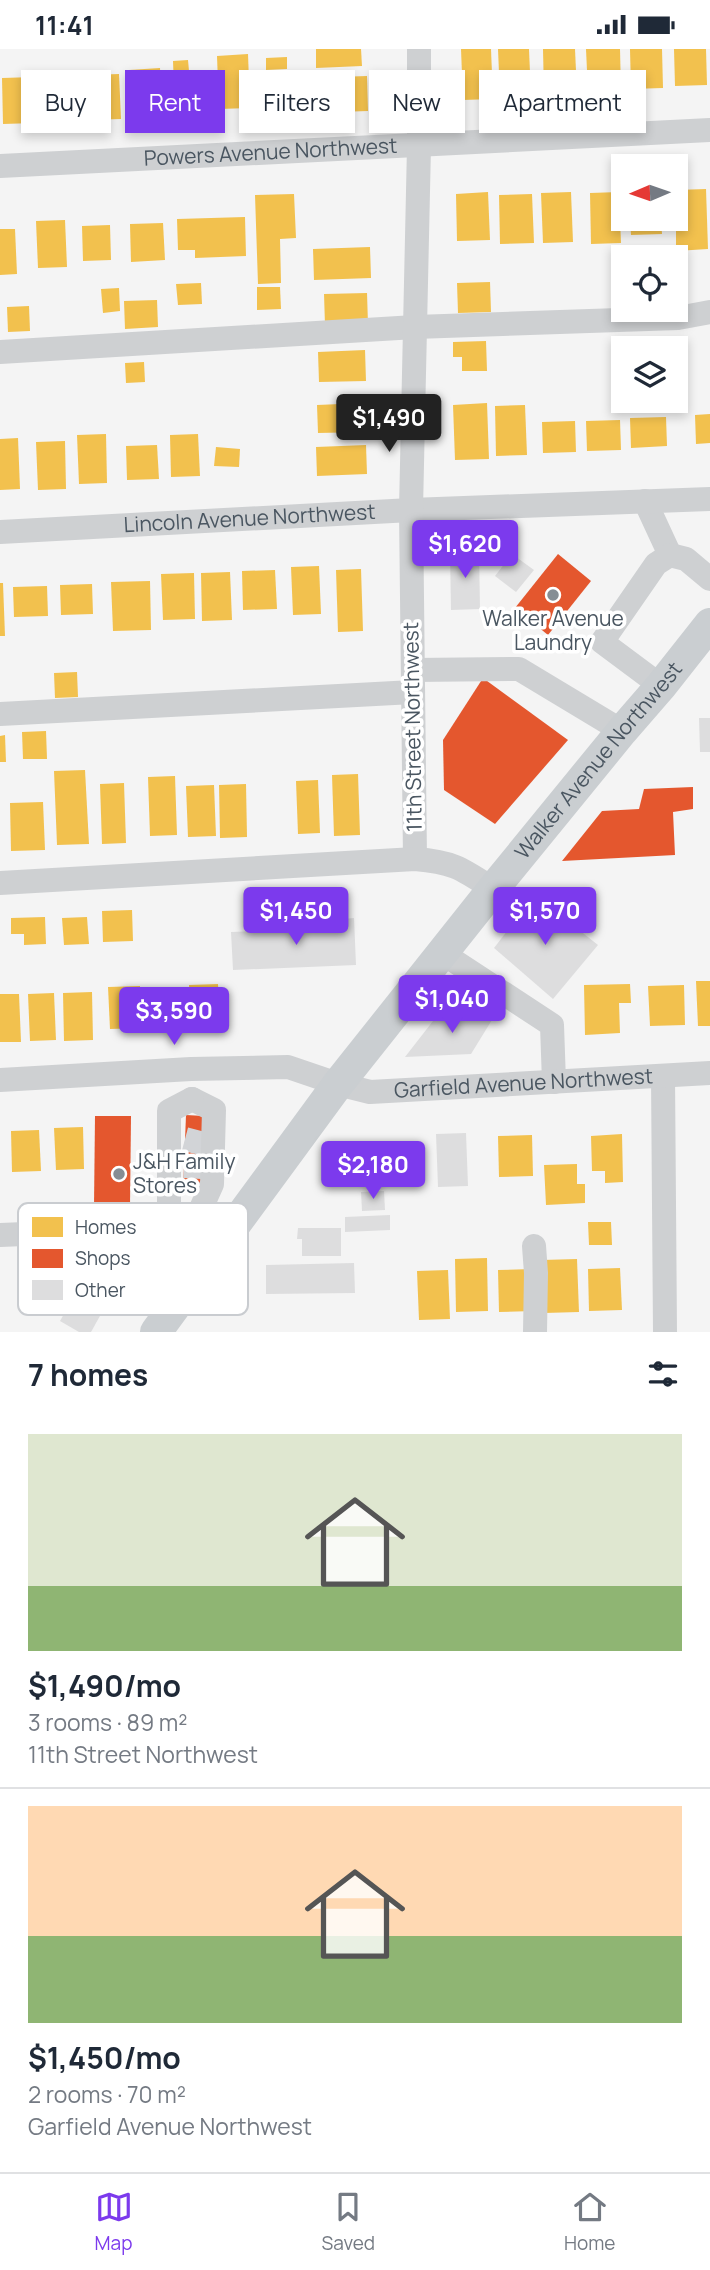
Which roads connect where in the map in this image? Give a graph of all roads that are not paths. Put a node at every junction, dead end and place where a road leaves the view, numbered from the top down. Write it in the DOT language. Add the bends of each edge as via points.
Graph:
graph roads {
  1 [pos="419,49"];
  2 [pos="710,130"];
  3 [pos="419,146"];
  4 [pos="0,166"];
  5 [pos="710,312"];
  6 [pos="415,327"];
  7 [pos="0,352"];
  8 [pos="710,499"];
  9 [pos="645,501"];
  10 [pos="411,510"];
  11 [pos="0,532"];
  12 [pos="670,555"];
  13 [pos="710,579"];
  14 [pos="710,624"];
  15 [pos="413,681"];
  16 [pos="661,686"];
  17 [pos="0,714"];
  18 [pos="622,731"];
  19 [pos="415,859"];
  20 [pos="0,883"];
  21 [pos="493,889"];
  22 [pos="442,953"];
  23 [pos="191,1069"];
  24 [pos="710,1073"];
  25 [pos="663,1076"];
  26 [pos="0,1080"];
  27 [pos="554,1082"];
  28 [pos="338,1084"];
  29 [pos="192,1099"];
  30 [pos="192,1154"];
  31 [pos="177,1203"];
  32 [pos="204,1203"];
  33 [pos="248,1207"];
  34 [pos="18,1234"];
  35 [pos="0,1235"];
  36 [pos="534,1246"];
  37 [pos="169,1315"];
  38 [pos="156,1332"];
  39 [pos="535,1332"];
  40 [pos="665,1332"];
  1 -- 3 [label="street, 11th Street Northwest"];
  2 -- 3 [label="street, Powers Avenue Northwest"];
  3 -- 4 [label="street, Powers Avenue Northwest"];
  3 -- 6 [label="street, 11th Street Northwest"];
  5 -- 6 [label="street" via="678,318"];
  6 -- 7 [label="street"];
  6 -- 10 [label="street, 11th Street Northwest"];
  8 -- 9 [label="street, Lincoln Avenue Northwest"];
  9 -- 10 [label="street, Lincoln Avenue Northwest"];
  9 -- 12 [label="street"];
  10 -- 11 [label="street, Lincoln Avenue Northwest"];
  10 -- 15 [label="street, 11th Street Northwest"];
  12 -- 13 [label="street" via="686,559"];
  12 -- 16 [label="street" via="656,564 602,642"];
  14 -- 16 [label="main road, Walker Avenue Northwest"];
  15 -- 17 [label="street"];
  15 -- 18 [label="street" via="519,669"];
  15 -- 19 [label="street, 11th Street Northwest"];
  16 -- 18 [label="main road, Walker Avenue Northwest"];
  18 -- 21 [label="main road, Walker Avenue Northwest"];
  19 -- 20 [label="street"];
  19 -- 21 [label="street" via="460,867"];
  21 -- 22 [label="main road, Walker Avenue Northwest"];
  22 -- 27 [label="street" via="552,1025"];
  22 -- 28 [label="main road, Walker Avenue Northwest"];
  23 -- 26 [label="street, Garfield Avenue Northwest"];
  23 -- 28 [label="street, Garfield Avenue Northwest" via="288,1067"];
  23 -- 29 [label="street"];
  24 -- 25 [label="street, Garfield Avenue Northwest"];
  25 -- 27 [label="street, Garfield Avenue Northwest"];
  25 -- 40 [label="street"];
  27 -- 28 [label="street, Garfield Avenue Northwest" via="370,1092"];
  28 -- 33 [label="main road, Walker Avenue Northwest"];
  29 -- 30 [label="street" via="214,1110"];
  29 -- 30 [label="street" via="169,1111"];
  30 -- 31 [label="street"];
  30 -- 32 [label="street" via="212,1184"];
  34 -- 35 [label="street"];
  36 -- 39 [label="street"];
  37 -- 38 [label="main road, Walker Avenue Northwest"];
}
